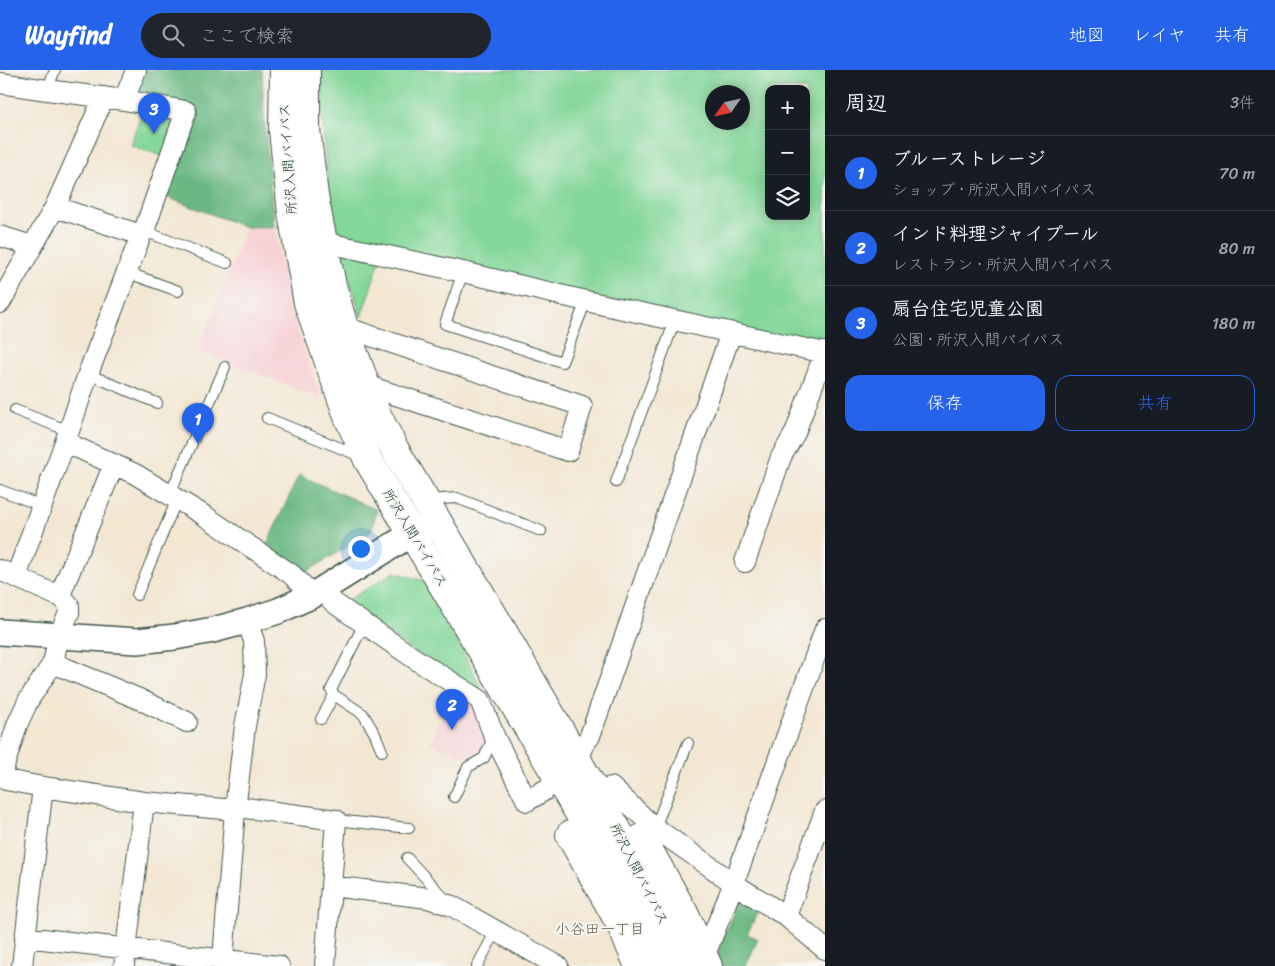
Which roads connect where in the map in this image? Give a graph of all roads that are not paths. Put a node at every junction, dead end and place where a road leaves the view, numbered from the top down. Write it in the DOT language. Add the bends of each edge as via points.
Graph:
graph roads {
  1 [pos="56,70"];
  2 [pos="136,70"];
  3 [pos="284,70"];
  4 [pos="306,70"];
  5 [pos="2,81"];
  6 [pos="47,90"];
  7 [pos="114,99"];
  8 [pos="55,207"];
  9 [pos="142,233"];
  10 [pos="0,236"];
  11 [pos="323,242"];
  12 [pos="32,246"];
  13 [pos="227,263"];
  14 [pos="126,272"];
  15 [pos="463,272"];
  16 [pos="178,291"];
  17 [pos="586,300"];
  18 [pos="0,303"];
  19 [pos="675,320"];
  20 [pos="344,327"];
  21 [pos="731,333"];
  22 [pos="825,352"];
  23 [pos="225,367"];
  24 [pos="88,374"];
  25 [pos="365,386"];
  26 [pos="157,403"];
  27 [pos="15,410"];
  28 [pos="267,418"];
  29 [pos="67,436"];
  30 [pos="368,460"];
  31 [pos="114,464"];
  32 [pos="616,482"];
  33 [pos="0,490"];
  34 [pos="173,497"];
  35 [pos="42,506"];
  36 [pos="430,510"];
  37 [pos="541,531"];
  38 [pos="412,533"];
  39 [pos="745,562"];
  40 [pos="8,573"];
  41 [pos="318,593"];
  42 [pos="60,595"];
  43 [pos="137,595"];
  44 [pos="246,621"];
  45 [pos="364,624"];
  46 [pos="825,629"];
  47 [pos="0,632"];
  48 [pos="60,635"];
  49 [pos="53,663"];
  50 [pos="334,696"];
  51 [pos="321,719"];
  52 [pos="524,721"];
  53 [pos="187,722"];
  54 [pos="494,735"];
  55 [pos="688,743"];
  56 [pos="382,751"];
  57 [pos="581,754"];
  58 [pos="43,787"];
  59 [pos="611,787"];
  60 [pos="545,790"];
  61 [pos="454,797"];
  62 [pos="144,802"];
  63 [pos="235,810"];
  64 [pos="825,811"];
  65 [pos="336,820"];
  66 [pos="409,828"];
  67 [pos="655,828"];
  68 [pos="407,858"];
  69 [pos="734,883"];
  70 [pos="331,886"];
  71 [pos="452,906"];
  72 [pos="786,916"];
  73 [pos="496,931"];
  74 [pos="25,937"];
  75 [pos="825,949"];
  76 [pos="125,957"];
  77 [pos="223,963"];
  78 [pos="699,963"];
  79 [pos="555,965"];
  80 [pos="22,966"];
  81 [pos="279,966"];
  82 [pos="325,966"];
  83 [pos="477,966"];
  84 [pos="639,966"];
  85 [pos="662,966"];
  1 -- 6 [label="lane"];
  2 -- 7 [label="street"];
  3 -- 30 [label="highway, 所沢入間バイパス" via="283,130 292,213 308,303 349,419"];
  4 -- 11 [label="highway, 所沢入間バイパス" via="306,129"];
  5 -- 6 [label="street"];
  6 -- 7 [label="street"];
  7 -- 8 [label="street"];
  7 -- 9 [label="street" via="186,111"];
  8 -- 9 [label="street"];
  8 -- 12 [label="street"];
  9 -- 13 [label="lane"];
  9 -- 14 [label="street"];
  10 -- 12 [label="street"];
  11 -- 15 [label="street"];
  11 -- 20 [label="highway, 所沢入間バイパス"];
  12 -- 18 [label="street"];
  14 -- 16 [label="lane"];
  14 -- 24 [label="street"];
  15 -- 17 [label="street"];
  15 -- 17 [label="lane" via="445,324 562,362"];
  17 -- 19 [label="street"];
  19 -- 21 [label="street"];
  19 -- 32 [label="lane"];
  20 -- 25 [label="highway, 所沢入間バイパス"];
  20 -- 25 [label="street" via="582,406 568,451"];
  21 -- 22 [label="street"];
  21 -- 57 [label="street"];
  22 -- 39 [label="street"];
  23 -- 34 [label="lane"];
  24 -- 26 [label="lane"];
  24 -- 29 [label="street"];
  25 -- 36 [label="highway, 所沢入間バイパス" via="386,433"];
  27 -- 29 [label="lane"];
  28 -- 30 [label="lane"];
  29 -- 31 [label="street"];
  29 -- 35 [label="street"];
  30 -- 38 [label="highway, 所沢入間バイパス"];
  31 -- 34 [label="street"];
  31 -- 42 [label="street"];
  33 -- 35 [label="lane"];
  34 -- 41 [label="street"];
  34 -- 43 [label="lane"];
  35 -- 40 [label="street"];
  36 -- 37 [label="lane" via="457,498"];
  36 -- 38 [label="street"];
  36 -- 57 [label="highway, 所沢入間バイパス"];
  38 -- 41 [label="street"];
  38 -- 52 [label="highway, 所沢入間バイパス"];
  40 -- 42 [label="street"];
  41 -- 44 [label="street"];
  41 -- 45 [label="street"];
  42 -- 48 [label="street" via="69,605"];
  44 -- 48 [label="street" via="175,637 137,641"];
  44 -- 63 [label="street" via="254,641 255,674"];
  45 -- 50 [label="lane" via="331,690"];
  45 -- 54 [label="street" via="480,700"];
  46 -- 69 [label="street"];
  47 -- 48 [label="street"];
  48 -- 49 [label="street"];
  49 -- 53 [label="street"];
  49 -- 58 [label="street" via="17,724 2,773 6,780"];
  50 -- 51 [label="lane"];
  50 -- 56 [label="lane" via="363,714"];
  52 -- 60 [label="highway" via="520,744"];
  52 -- 85 [label="highway, 所沢入間バイパス" via="619,880"];
  54 -- 60 [label="street" via="527,801"];
  54 -- 61 [label="lane" via="484,758 468,767"];
  55 -- 67 [label="lane"];
  57 -- 59 [label="highway"];
  57 -- 78 [label="highway, 所沢入間バイパス" via="629,850"];
  58 -- 62 [label="street"];
  58 -- 74 [label="street"];
  59 -- 67 [label="street"];
  59 -- 78 [label="highway" via="684,913"];
  60 -- 84 [label="highway" via="621,925"];
  62 -- 63 [label="street"];
  62 -- 76 [label="street"];
  63 -- 65 [label="street" via="246,808"];
  63 -- 77 [label="street"];
  64 -- 72 [label="street"];
  65 -- 66 [label="lane"];
  65 -- 70 [label="street"];
  67 -- 69 [label="street"];
  68 -- 71 [label="lane"];
  69 -- 72 [label="street"];
  69 -- 78 [label="street"];
  70 -- 71 [label="street" via="428,898"];
  70 -- 82 [label="street"];
  71 -- 73 [label="street"];
  72 -- 75 [label="street"];
  73 -- 79 [label="street"];
  73 -- 83 [label="lane"];
  74 -- 76 [label="street"];
  74 -- 80 [label="street"];
  76 -- 77 [label="street"];
  77 -- 81 [label="street"];
}
